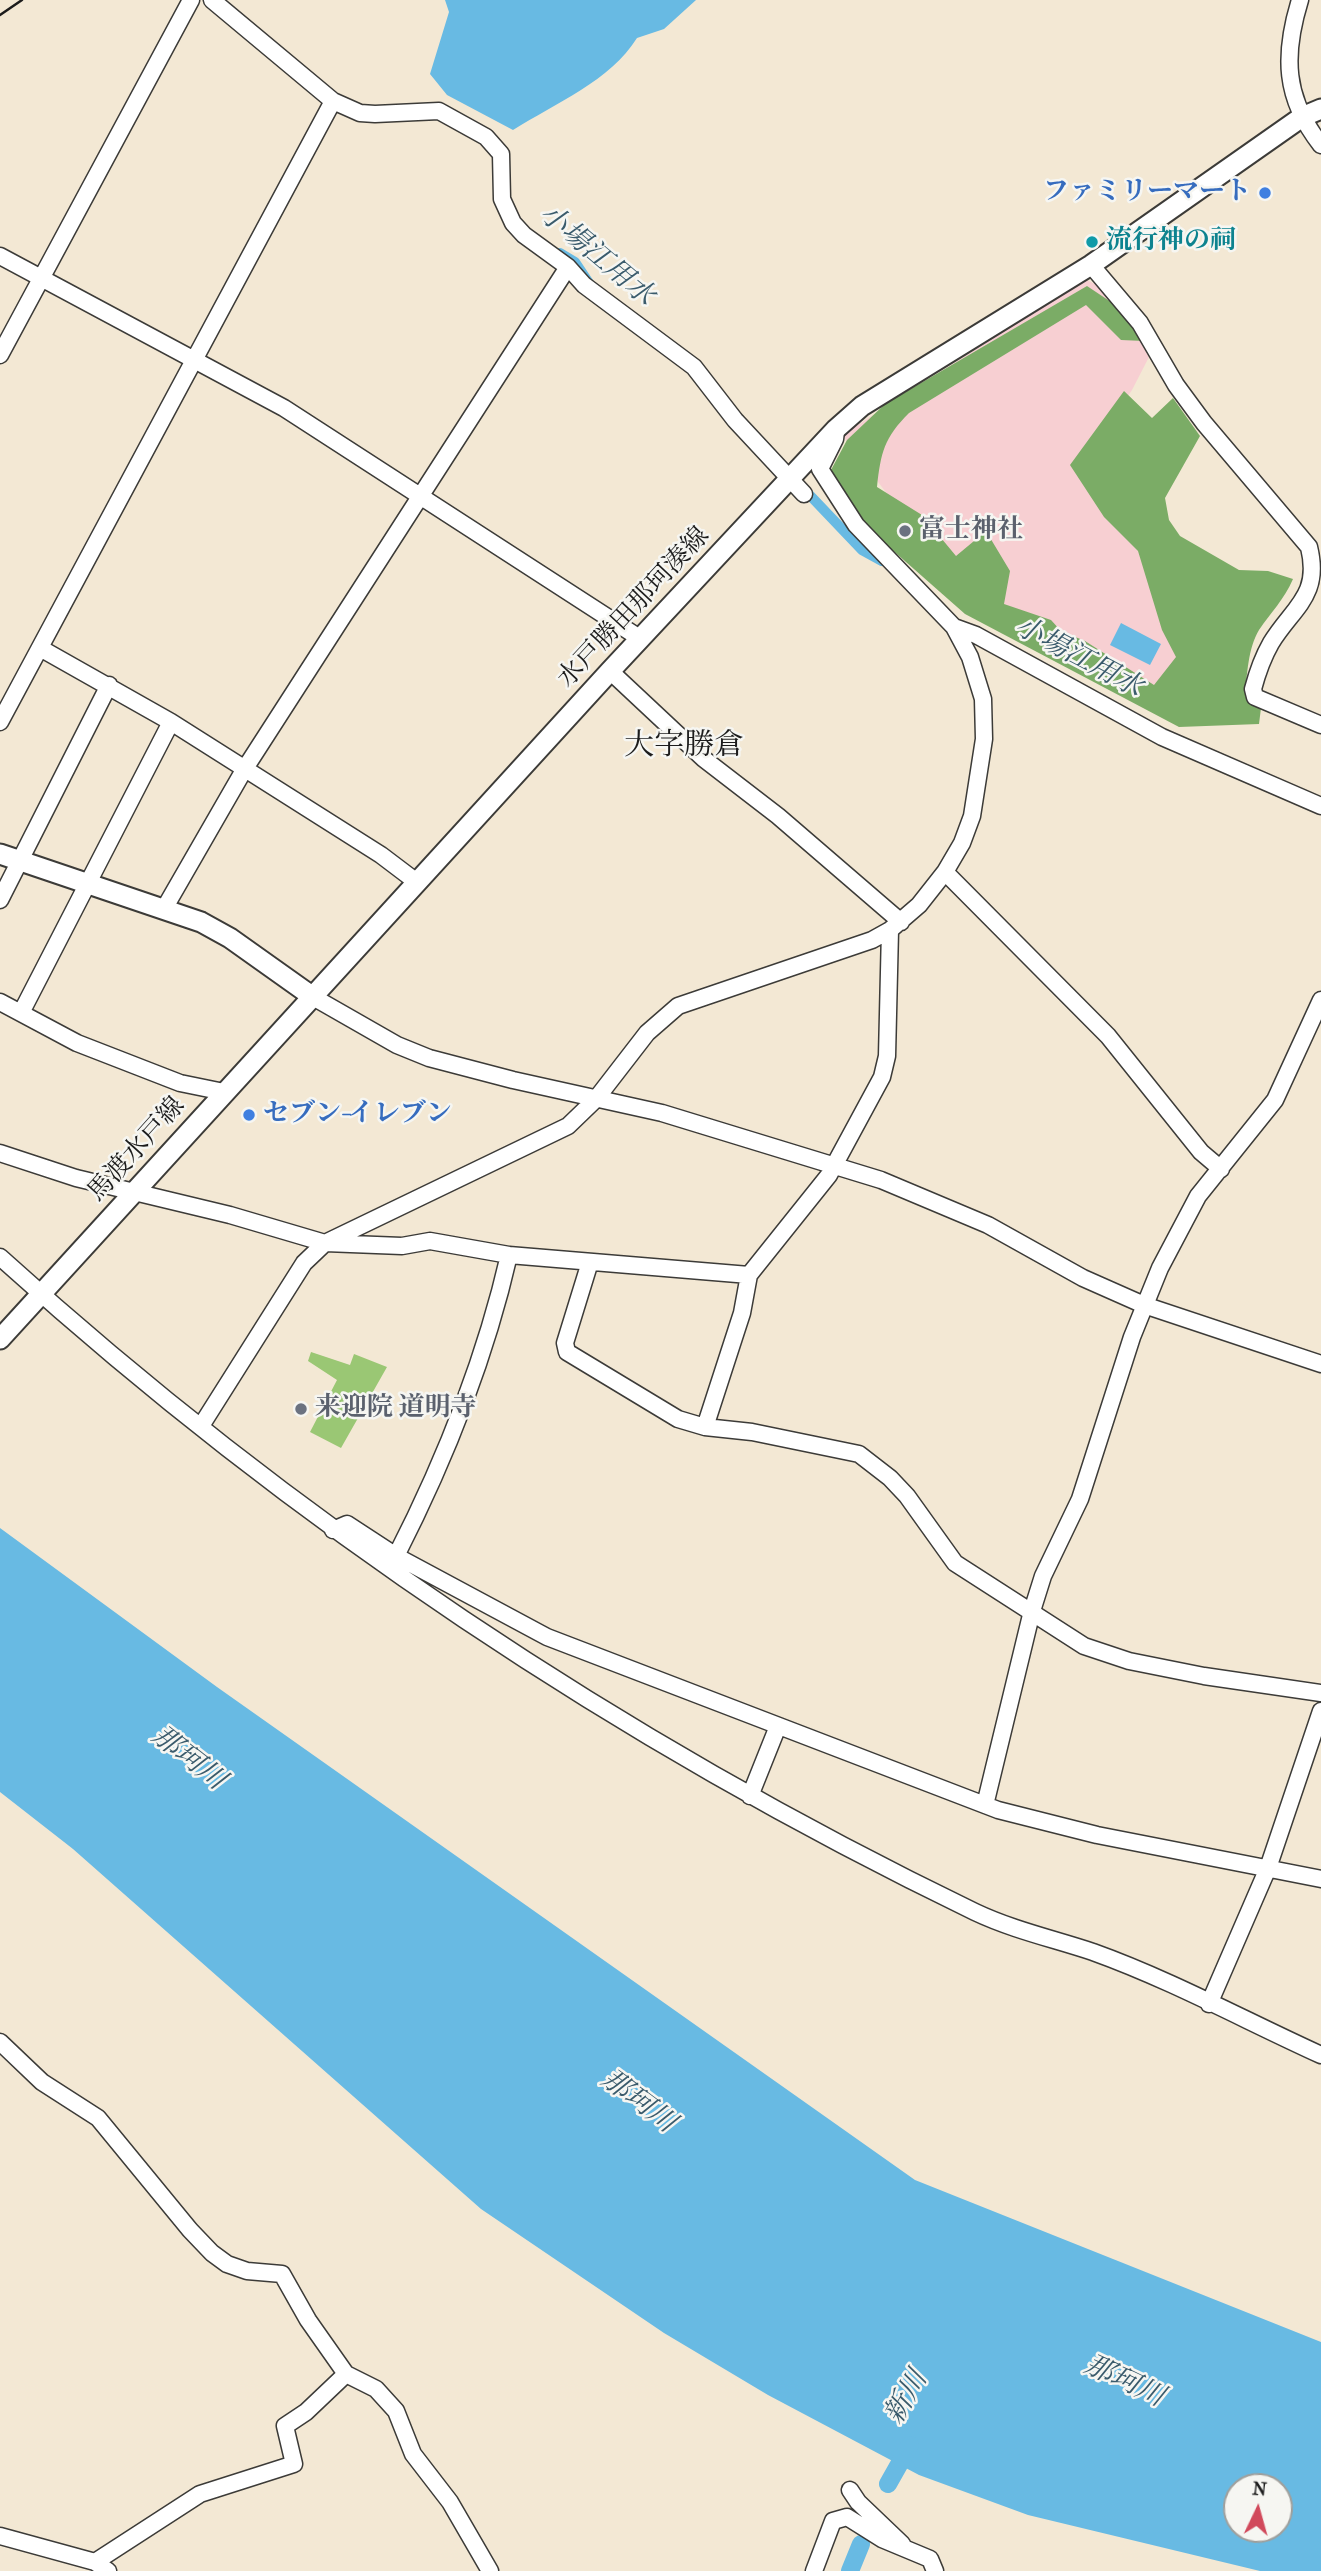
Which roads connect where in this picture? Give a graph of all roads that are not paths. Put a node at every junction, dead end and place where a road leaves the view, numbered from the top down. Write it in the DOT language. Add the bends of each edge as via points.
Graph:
graph roads {
  1 [pos="191,0"];
  2 [pos="212,0"];
  3 [pos="1300,0"];
  4 [pos="333,101"];
  5 [pos="1321,109"];
  6 [pos="1302,117"];
  7 [pos="1321,145"];
  8 [pos="0,256"];
  9 [pos="1091,265"];
  10 [pos="568,267"];
  11 [pos="41,279"];
  12 [pos="0,355"];
  13 [pos="195,359"];
  14 [pos="836,429"];
  15 [pos="788,479"];
  16 [pos="421,494"];
  17 [pos="804,494"];
  18 [pos="954,627"];
  19 [pos="641,639"];
  20 [pos="40,648"];
  21 [pos="610,671"];
  22 [pos="109,685"];
  23 [pos="0,722"];
  24 [pos="171,722"];
  25 [pos="1321,725"];
  26 [pos="244,770"];
  27 [pos="1321,806"];
  28 [pos="9,857"];
  29 [pos="945,872"];
  30 [pos="86,883"];
  31 [pos="418,883"];
  32 [pos="0,900"];
  33 [pos="164,909"];
  34 [pos="895,926"];
  35 [pos="313,997"];
  36 [pos="1321,1000"];
  37 [pos="0,1002"];
  38 [pos="22,1012"];
  39 [pos="224,1093"];
  40 [pos="596,1099"];
  41 [pos="0,1153"];
  42 [pos="834,1164"];
  43 [pos="1221,1169"];
  44 [pos="134,1192"];
  45 [pos="325,1243"];
  46 [pos="509,1255"];
  47 [pos="0,1256"];
  48 [pos="590,1262"];
  49 [pos="749,1275"];
  50 [pos="41,1293"];
  51 [pos="1144,1305"];
  52 [pos="0,1339"];
  53 [pos="1321,1364"];
  54 [pos="201,1426"];
  55 [pos="705,1427"];
  56 [pos="333,1530"];
  57 [pos="396,1556"];
  58 [pos="1032,1611"];
  59 [pos="1321,1693"];
  60 [pos="1321,1711"];
  61 [pos="778,1726"];
  62 [pos="750,1796"];
  63 [pos="985,1805"];
  64 [pos="1268,1868"];
  65 [pos="1321,1879"];
  66 [pos="1209,2004"];
  67 [pos="0,2042"];
  68 [pos="1321,2055"];
  69 [pos="346,2374"];
  70 [pos="850,2490"];
  71 [pos="0,2536"];
  72 [pos="904,2546"];
  73 [pos="101,2567"];
  74 [pos="490,2571"];
  75 [pos="814,2571"];
  76 [pos="935,2571"];
  1 -- 11 [label="street"];
  2 -- 4 [label="street"];
  3 -- 6 [label="street" via="1289,34 1287,68"];
  4 -- 10 [label="street" via="360,113 439,111 485,136 501,154 502,199 508,214 524,235"];
  4 -- 13 [label="street"];
  5 -- 6 [label="main road, 水戸勝田那珂湊線"];
  6 -- 7 [label="street"];
  6 -- 9 [label="main road, 水戸勝田那珂湊線"];
  8 -- 11 [label="street"];
  9 -- 14 [label="main road, 水戸勝田那珂湊線" via="862,406"];
  9 -- 25 [label="street" via="1140,323 1176,385 1205,423 1310,547 1311,587 1272,642 1253,689 1255,697"];
  10 -- 15 [label="street" via="584,285 694,367"];
  10 -- 16 [label="street"];
  11 -- 12 [label="street"];
  11 -- 13 [label="street"];
  13 -- 16 [label="street" via="284,408"];
  13 -- 20 [label="street"];
  14 -- 15 [label="main road, 水戸勝田那珂湊線"];
  14 -- 18 [label="street" via="820,468 856,525"];
  15 -- 17 [label="street"];
  15 -- 19 [label="main road, 水戸勝田那珂湊線"];
  16 -- 19 [label="street"];
  16 -- 26 [label="street"];
  18 -- 27 [label="street" via="1163,737"];
  18 -- 29 [label="street" via="979,680 985,728 972,816"];
  19 -- 21 [label="main road, 水戸勝田那珂湊線"];
  20 -- 22 [label="street"];
  20 -- 23 [label="street"];
  21 -- 31 [label="main road, 水戸勝田那珂湊線"];
  21 -- 34 [label="street" via="704,759 778,816"];
  22 -- 24 [label="street"];
  22 -- 28 [label="street"];
  24 -- 26 [label="street"];
  24 -- 30 [label="street"];
  26 -- 31 [label="street"];
  26 -- 33 [label="street"];
  28 -- 30 [label="main road"];
  28 -- 32 [label="street"];
  29 -- 34 [label="street"];
  29 -- 43 [label="street" via="1108,1036 1201,1152"];
  30 -- 33 [label="main road"];
  30 -- 38 [label="street"];
  31 -- 35 [label="main road, 水戸勝田那珂湊線"];
  33 -- 35 [label="main road" via="219,930"];
  34 -- 40 [label="street" via="856,947 678,1006 647,1033"];
  34 -- 42 [label="street" via="882,1077"];
  35 -- 39 [label="main road, 馬渡水戸線"];
  35 -- 40 [label="street" via="429,1058"];
  36 -- 43 [label="street" via="1275,1100"];
  37 -- 38 [label="street"];
  38 -- 39 [label="street" via="77,1044 180,1083"];
  39 -- 44 [label="main road, 馬渡水戸線"];
  40 -- 42 [label="street" via="662,1113"];
  40 -- 45 [label="street" via="568,1126"];
  41 -- 44 [label="street"];
  42 -- 49 [label="street"];
  42 -- 51 [label="street" via="957,1210 1083,1278"];
  43 -- 51 [label="street" via="1198,1196"];
  44 -- 45 [label="street" via="230,1214"];
  44 -- 50 [label="main road, 馬渡水戸線"];
  45 -- 46 [label="street" via="402,1246 430,1241"];
  45 -- 54 [label="street" via="304,1263"];
  46 -- 48 [label="street"];
  46 -- 57 [label="street" via="479,1366"];
  47 -- 50 [label="street"];
  48 -- 49 [label="street"];
  48 -- 55 [label="street" via="565,1343 567,1352 678,1419"];
  49 -- 55 [label="street" via="742,1313"];
  50 -- 52 [label="main road, 馬渡水戸線"];
  50 -- 54 [label="street"];
  51 -- 53 [label="street"];
  51 -- 58 [label="street" via="1080,1499 1043,1576"];
  54 -- 56 [label="street"];
  55 -- 58 [label="street" via="859,1454 907,1496 955,1563"];
  56 -- 57 [label="street" via="346,1524"];
  56 -- 62 [label="street" via="582,1697"];
  57 -- 61 [label="street" via="547,1637"];
  58 -- 59 [label="street" via="1084,1646 1129,1661"];
  58 -- 63 [label="street"];
  60 -- 64 [label="street"];
  61 -- 62 [label="street"];
  61 -- 63 [label="street"];
  62 -- 66 [label="street" via="980,1914 1095,1953"];
  63 -- 64 [label="street" via="1097,1836"];
  64 -- 65 [label="street"];
  64 -- 66 [label="street"];
  66 -- 68 [label="street"];
  67 -- 69 [label="street" via="42,2082 98,2119 212,2253 247,2271 282,2274"];
  69 -- 73 [label="street" via="285,2426 294,2464 200,2494"];
  69 -- 74 [label="street" via="376,2389 396,2411 413,2454 450,2502"];
  70 -- 72 [label="street"];
  71 -- 73 [label="street"];
  72 -- 75 [label="street" via="882,2539 847,2517 833,2521"];
  72 -- 76 [label="street" via="930,2559"];
}
